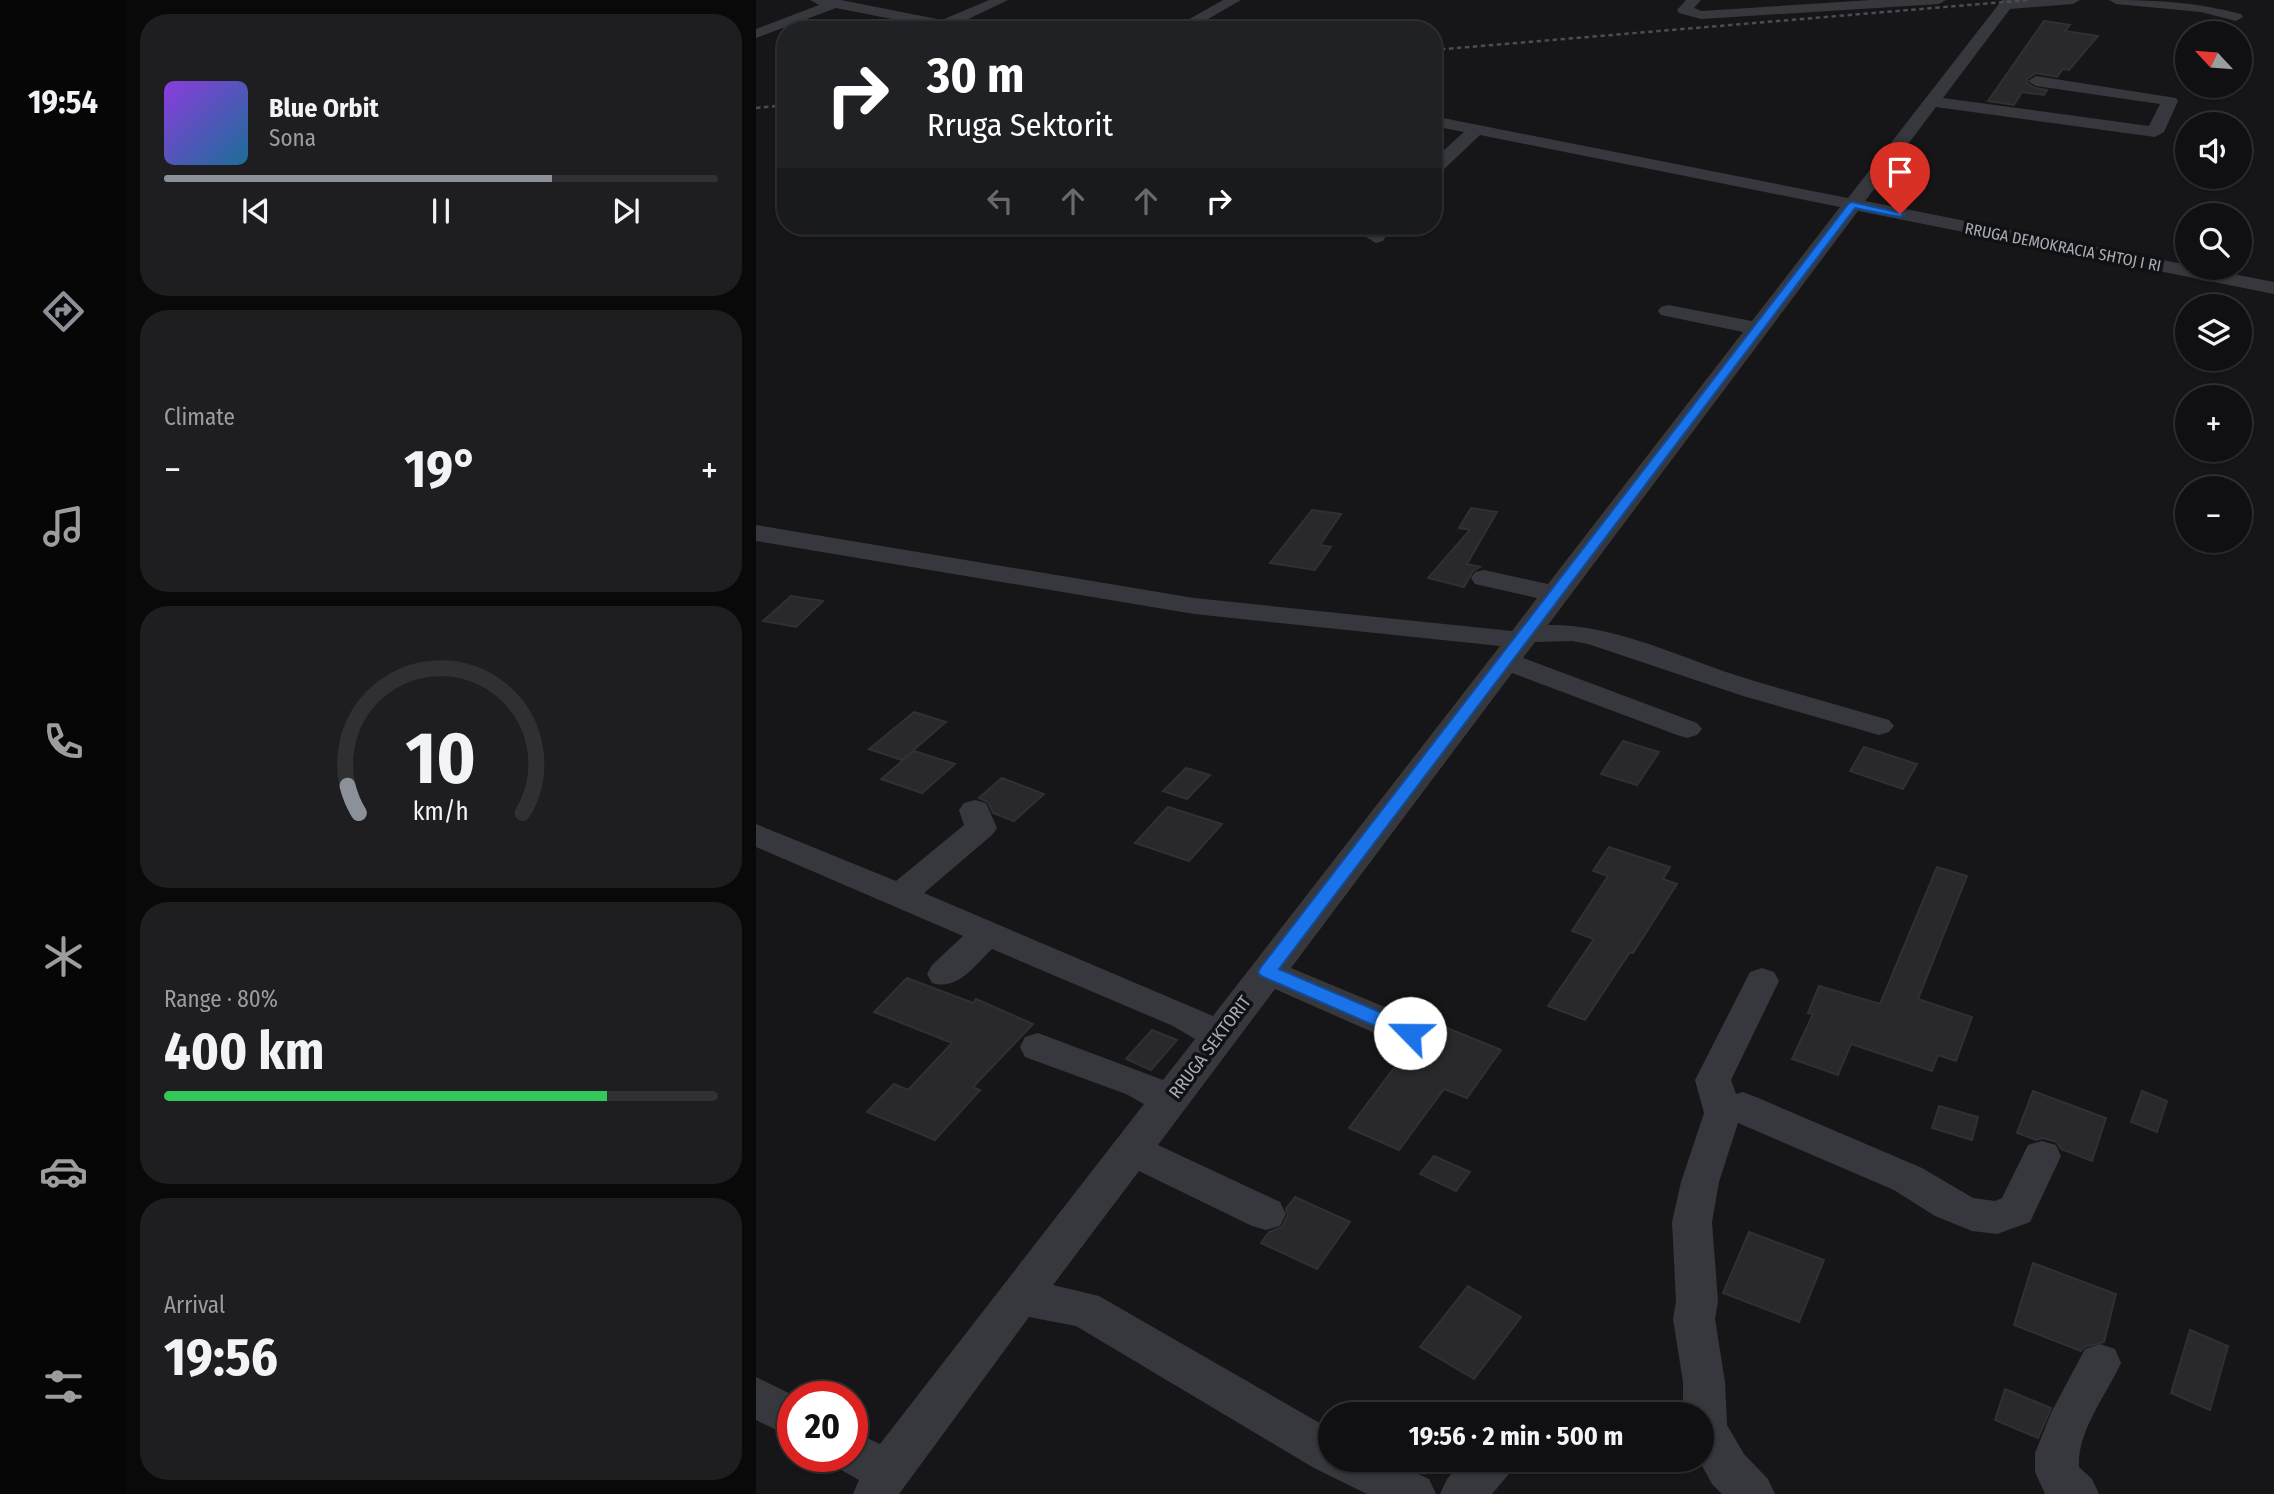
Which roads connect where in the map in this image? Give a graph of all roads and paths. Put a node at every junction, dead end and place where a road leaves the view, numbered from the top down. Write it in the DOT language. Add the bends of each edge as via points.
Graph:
graph roads {
  1 [pos="817,0"];
  2 [pos="1001,0"];
  3 [pos="1234,0"];
  4 [pos="1694,0"];
  5 [pos="1939,0"];
  6 [pos="2073,0"];
  7 [pos="2116,0"];
  8 [pos="2007,2"];
  9 [pos="836,3"];
  10 [pos="2236,17"];
  11 [pos="790,21"];
  12 [pos="929,21"];
  13 [pos="952,21"];
  14 [pos="1194,21"];
  15 [pos="777,26"];
  16 [pos="756,34"];
  17 [pos="2036,81"];
  18 [pos="1932,101"];
  19 [pos="1442,123"];
  20 [pos="1476,130"];
  21 [pos="1442,162"];
  22 [pos="1852,205"];
  23 [pos="2274,288"];
  24 [pos="1668,311"];
  25 [pos="1758,329"];
  26 [pos="756,533"];
  27 [pos="1485,577"];
  28 [pos="1556,594"];
  29 [pos="1517,645"];
  30 [pos="1879,726"];
  31 [pos="1687,729"];
  32 [pos="975,810"];
  33 [pos="756,835"];
  34 [pos="899,896"];
  35 [pos="988,933"];
  36 [pos="1268,972"];
  37 [pos="944,974"];
  38 [pos="1762,981"];
  39 [pos="1410,1033"];
  40 [pos="1219,1035"];
  41 [pos="1038,1047"];
  42 [pos="1169,1101"];
  43 [pos="1723,1113"];
  44 [pos="1132,1150"];
  45 [pos="2042,1156"];
  46 [pos="1266,1214"];
  47 [pos="1019,1297"];
  48 [pos="2101,1363"];
  49 [pos="756,1397"];
  50 [pos="777,1409"];
  51 [pos="1318,1445"];
  52 [pos="1368,1472"];
  53 [pos="1482,1472"];
  54 [pos="872,1473"];
  55 [pos="1413,1494"];
  56 [pos="1463,1494"];
  57 [pos="1752,1494"];
  58 [pos="2076,1494"];
  1 -- 9 [label="street"];
  2 -- 13 [label="street"];
  3 -- 14 [label="street"];
  4 -- 5 [label="street" via="1684,10 1701,15"];
  6 -- 8 [label="street"];
  7 -- 10 [label="street" via="2201,8"];
  8 -- 18 [label="street, RRUGA SEKTORIT"];
  9 -- 11 [label="street"];
  9 -- 12 [label="street"];
  15 -- 16 [label="street"];
  17 -- 18 [label="street" via="2170,101 2155,132"];
  18 -- 22 [label="street, RRUGA SEKTORIT"];
  19 -- 20 [label="street, RRUGA DEMOKRACIA SHTOJ I RI"];
  20 -- 21 [label="street"];
  20 -- 22 [label="street, RRUGA DEMOKRACIA SHTOJ I RI"];
  22 -- 23 [label="street, RRUGA DEMOKRACIA SHTOJ I RI"];
  22 -- 25 [label="street, RRUGA SEKTORIT"];
  24 -- 25 [label="street"];
  25 -- 28 [label="street, RRUGA SEKTORIT"];
  26 -- 29 [label="street" via="1194,606"];
  27 -- 28 [label="street"];
  28 -- 29 [label="street, RRUGA SEKTORIT"];
  29 -- 30 [label="street" via="1572,634 1594,637"];
  29 -- 31 [label="lane"];
  29 -- 36 [label="street, RRUGA SEKTORIT"];
  32 -- 34 [label="street" via="981,828"];
  33 -- 34 [label="street"];
  34 -- 35 [label="street"];
  35 -- 37 [label="street"];
  35 -- 40 [label="street"];
  36 -- 39 [label="street"];
  36 -- 40 [label="street, RRUGA SEKTORIT"];
  38 -- 43 [label="street" via="1713,1080"];
  40 -- 42 [label="street, RRUGA SEKTORIT"];
  41 -- 42 [label="street" via="1139,1084"];
  42 -- 44 [label="street, RRUGA SEKTORIT"];
  43 -- 45 [label="street" via="1735,1108 1750,1110 1908,1179 1963,1210 1996,1219 2016,1210"];
  43 -- 57 [label="street" via="1692,1222 1694,1319 1704,1382 1705,1428 1728,1469"];
  44 -- 46 [label="street"];
  44 -- 47 [label="street, RRUGA SEKTORIT"];
  47 -- 51 [label="street" via="1084,1309"];
  47 -- 54 [label="street, RRUGA SEKTORIT"];
  48 -- 58 [label="street" via="2055,1461 2067,1489"];
  49 -- 50 [label="street"];
  52 -- 55 [label="street"];
  53 -- 56 [label="street"];
}
